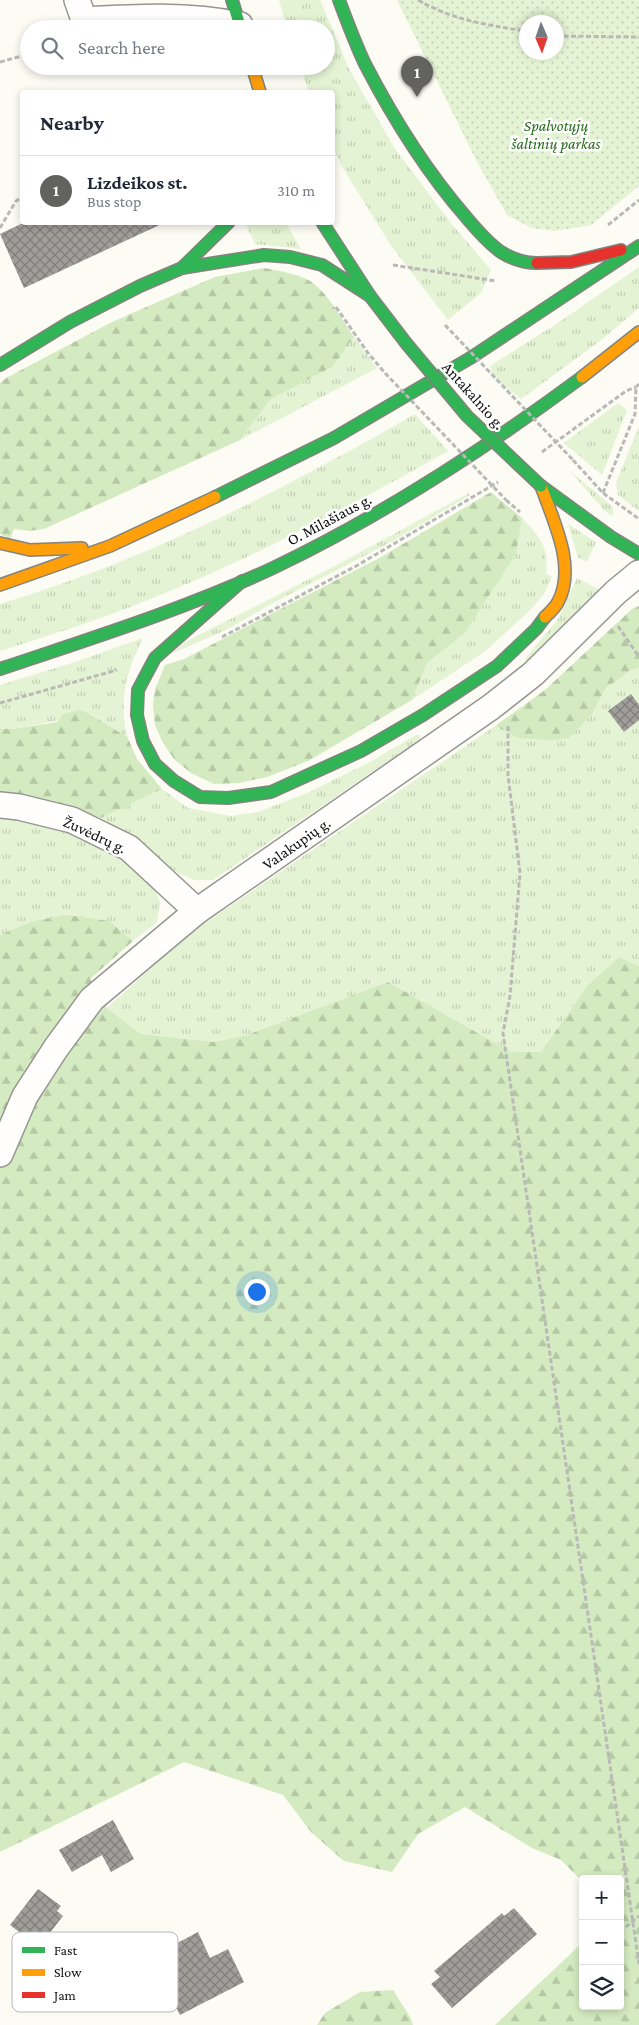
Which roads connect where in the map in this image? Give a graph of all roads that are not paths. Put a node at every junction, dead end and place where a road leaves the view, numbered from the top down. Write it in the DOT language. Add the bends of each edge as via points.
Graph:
graph roads {
  1 [pos="77,0"];
  2 [pos="232,0"];
  3 [pos="339,0"];
  4 [pos="155,8"];
  5 [pos="215,20"];
  6 [pos="238,20"];
  7 [pos="255,75"];
  8 [pos="259,90"];
  9 [pos="226,225"];
  10 [pos="324,225"];
  11 [pos="639,246"];
  12 [pos="182,268"];
  13 [pos="370,296"];
  14 [pos="639,332"];
  15 [pos="0,365"];
  16 [pos="541,486"];
  17 [pos="0,544"];
  18 [pos="110,546"];
  19 [pos="639,554"];
  20 [pos="639,573"];
  21 [pos="242,582"];
  22 [pos="0,585"];
  23 [pos="497,666"];
  24 [pos="0,669"];
  25 [pos="430,750"];
  26 [pos="0,805"];
  27 [pos="197,911"];
  28 [pos="0,1154"];
  1 -- 4 [label="street" via="84,20"];
  2 -- 6 [label="main road"];
  3 -- 11 [label="main road" via="365,63 398,122 438,182 478,232 499,250 518,261 548,265"];
  4 -- 5 [label="street"];
  7 -- 8 [label="main road"];
  9 -- 12 [label="main road"];
  10 -- 13 [label="main road, Antakalnio g."];
  11 -- 18 [label="main road" via="472,358 334,438"];
  12 -- 13 [label="main road" via="264,255 290,257 322,264"];
  12 -- 15 [label="main road" via="70,322"];
  13 -- 16 [label="main road, Antakalnio g., bridge" via="467,416"];
  14 -- 21 [label="main road, O. Milašiaus g." via="537,410 443,472 344,531"];
  16 -- 19 [label="main road, Antakalnio g."];
  16 -- 23 [label="main road" via="562,545 566,572 558,602 536,629"];
  17 -- 18 [label="main road" via="15,550 36,551"];
  18 -- 22 [label="main road"];
  20 -- 25 [label="street, Valakupių g." via="533,674"];
  21 -- 23 [label="main road" via="155,658 138,690 137,715 142,741 155,764 174,782 200,797 228,798 271,792 369,746"];
  21 -- 24 [label="main road, O. Milašiaus g." via="124,628"];
  23 -- 25 [label="street"];
  25 -- 27 [label="street, Valakupių g."];
  26 -- 27 [label="street, Žuvėdrų g." via="72,820 129,848"];
  27 -- 28 [label="street, Valakupių g." via="92,999 25,1096"];
}
